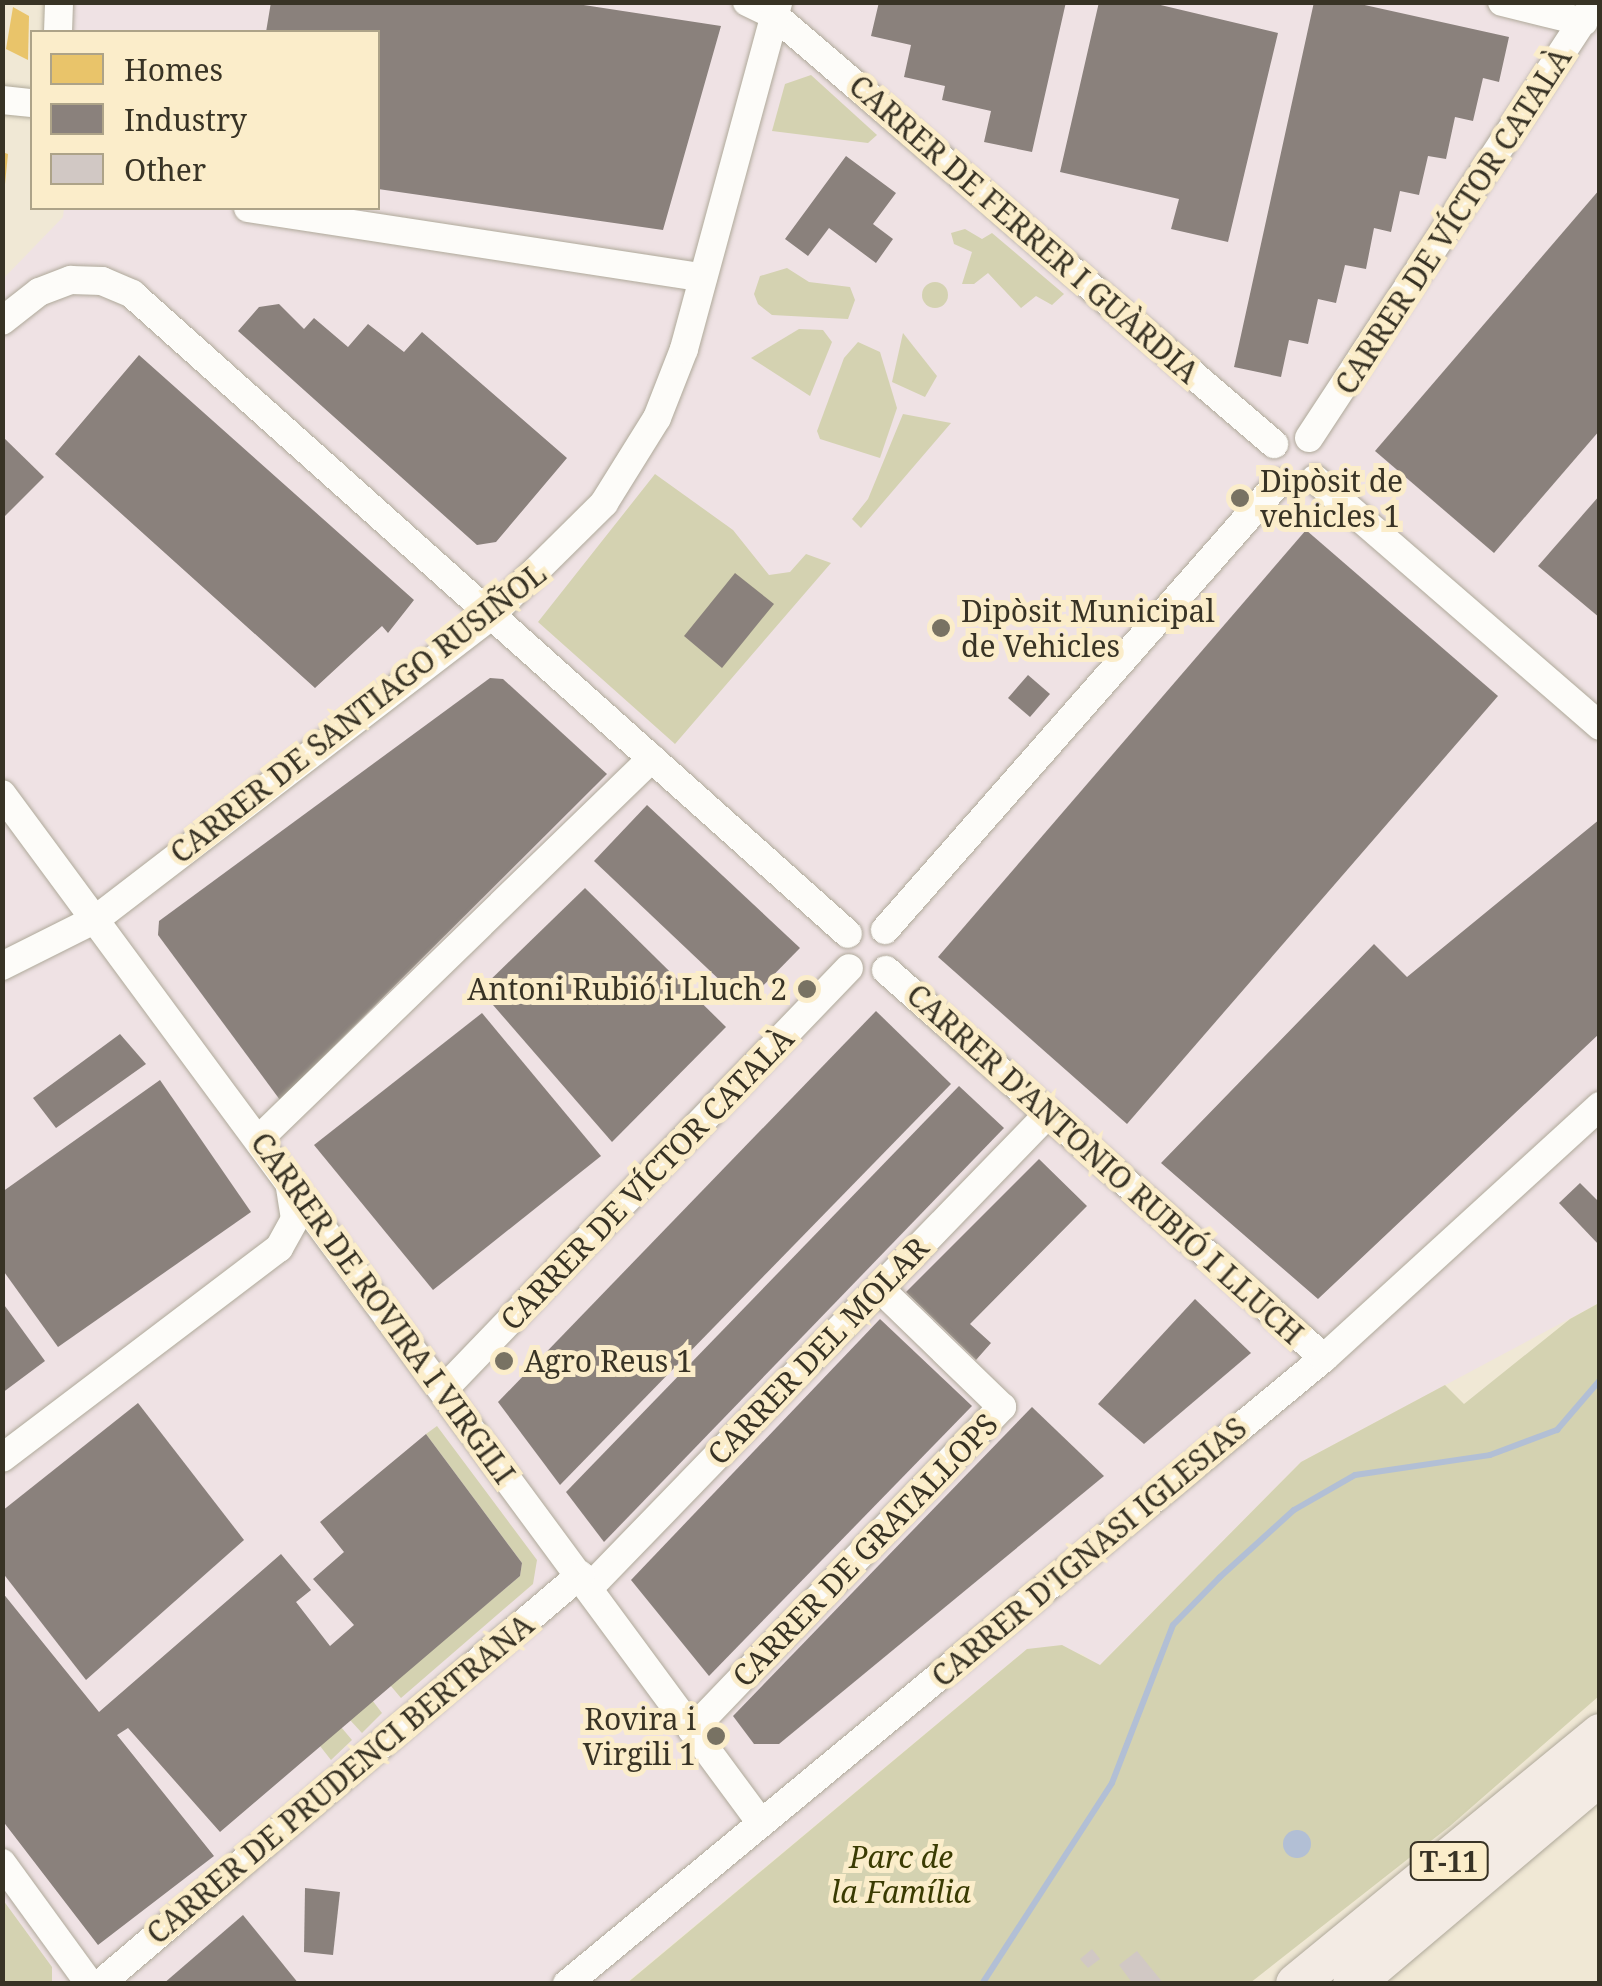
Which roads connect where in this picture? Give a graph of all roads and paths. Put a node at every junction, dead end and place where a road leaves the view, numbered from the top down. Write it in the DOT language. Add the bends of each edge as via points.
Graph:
graph roads {
  1 [pos="60,2"];
  2 [pos="746,2"];
  3 [pos="1502,2"];
  4 [pos="776,9"];
  5 [pos="1588,27"];
  6 [pos="58,30"];
  7 [pos="2,100"];
  8 [pos="30,103"];
  9 [pos="261,210"];
  10 [pos="703,278"];
  11 [pos="2,321"];
  12 [pos="1309,438"];
  13 [pos="1274,444"];
  14 [pos="1315,480"];
  15 [pos="1278,483"];
  16 [pos="489,617"];
  17 [pos="1600,726"];
  18 [pos="652,758"];
  19 [pos="2,794"];
  20 [pos="96,919"];
  21 [pos="884,930"];
  22 [pos="848,934"];
  23 [pos="2,966"];
  24 [pos="850,968"];
  25 [pos="886,970"];
  26 [pos="1600,1106"];
  27 [pos="1048,1114"];
  28 [pos="259,1140"];
  29 [pos="284,1172"];
  30 [pos="279,1248"];
  31 [pos="350,1263"];
  32 [pos="879,1288"];
  33 [pos="1324,1358"];
  34 [pos="444,1388"];
  35 [pos="2,1458"];
  36 [pos="584,1582"];
  37 [pos="692,1730"];
  38 [pos="1600,1734"];
  39 [pos="1600,1775"];
  40 [pos="761,1824"];
  41 [pos="2,1863"];
  42 [pos="90,1984"];
  43 [pos="100,1984"];
  44 [pos="566,1984"];
  45 [pos="1296,1984"];
  46 [pos="1353,1984"];
  1 -- 6 [label="street"];
  2 -- 4 [label="street, CARRER DE FERRER I GUÀRDIA"];
  3 -- 5 [label="street"];
  4 -- 10 [label="street, CARRER DE SANTIAGO RUSIÑOL"];
  4 -- 13 [label="street, CARRER DE FERRER I GUÀRDIA"];
  5 -- 12 [label="street, CARRER DE VÍCTOR CATALÀ"];
  7 -- 8 [label="street"];
  9 -- 10 [label="street"];
  10 -- 16 [label="street, CARRER DE SANTIAGO RUSIÑOL" via="656,418 604,503"];
  11 -- 16 [label="street" via="39,292 70,280 102,281 132,294"];
  12 -- 13 [label="street" via="1290,434"];
  12 -- 14 [label="street" via="1322,457"];
  13 -- 15 [label="street" via="1268,466"];
  14 -- 15 [label="street" via="1297,488"];
  14 -- 17 [label="street"];
  15 -- 21 [label="street"];
  16 -- 18 [label="street"];
  16 -- 20 [label="street, CARRER DE SANTIAGO RUSIÑOL"];
  18 -- 22 [label="street"];
  18 -- 28 [label="street"];
  19 -- 20 [label="street, CARRER DE ROVIRA I VIRGILI"];
  20 -- 23 [label="street, CARRER DE SANTIAGO RUSIÑOL"];
  20 -- 28 [label="street, CARRER DE ROVIRA I VIRGILI"];
  21 -- 22 [label="street" via="866,925"];
  21 -- 25 [label="street" via="894,952"];
  22 -- 24 [label="street" via="843,954"];
  24 -- 25 [label="street" via="867,976"];
  24 -- 34 [label="street, CARRER DE VÍCTOR CATALÀ"];
  25 -- 27 [label="street, CARRER D'ANTONIO RUBIÓ I LLUCH"];
  26 -- 33 [label="street, CARRER D'IGNASI IGLESIAS"];
  27 -- 32 [label="street, CARRER DEL MOLAR"];
  27 -- 33 [label="street, CARRER D'ANTONIO RUBIÓ I LLUCH"];
  28 -- 29 [label="street, CARRER DE ROVIRA I VIRGILI"];
  29 -- 30 [label="street" via="295,1219"];
  29 -- 31 [label="street, CARRER DE ROVIRA I VIRGILI"];
  30 -- 31 [label="street" via="315,1247"];
  30 -- 35 [label="street"];
  31 -- 34 [label="street, CARRER DE ROVIRA I VIRGILI"];
  32 -- 36 [label="street, CARRER DEL MOLAR"];
  32 -- 37 [label="street, CARRER DE GRATALLOPS" via="1002,1407"];
  33 -- 40 [label="street, CARRER D'IGNASI IGLESIAS"];
  34 -- 36 [label="street, CARRER DE ROVIRA I VIRGILI"];
  36 -- 37 [label="street, CARRER DE ROVIRA I VIRGILI"];
  36 -- 43 [label="street, CARRER DE PRUDENCI BERTRANA"];
  37 -- 40 [label="street, CARRER DE ROVIRA I VIRGILI"];
  38 -- 45 [label="highway, T-11"];
  39 -- 46 [label="highway, T-11"];
  40 -- 44 [label="street, CARRER D'IGNASI IGLESIAS"];
  41 -- 42 [label="street"];
}
